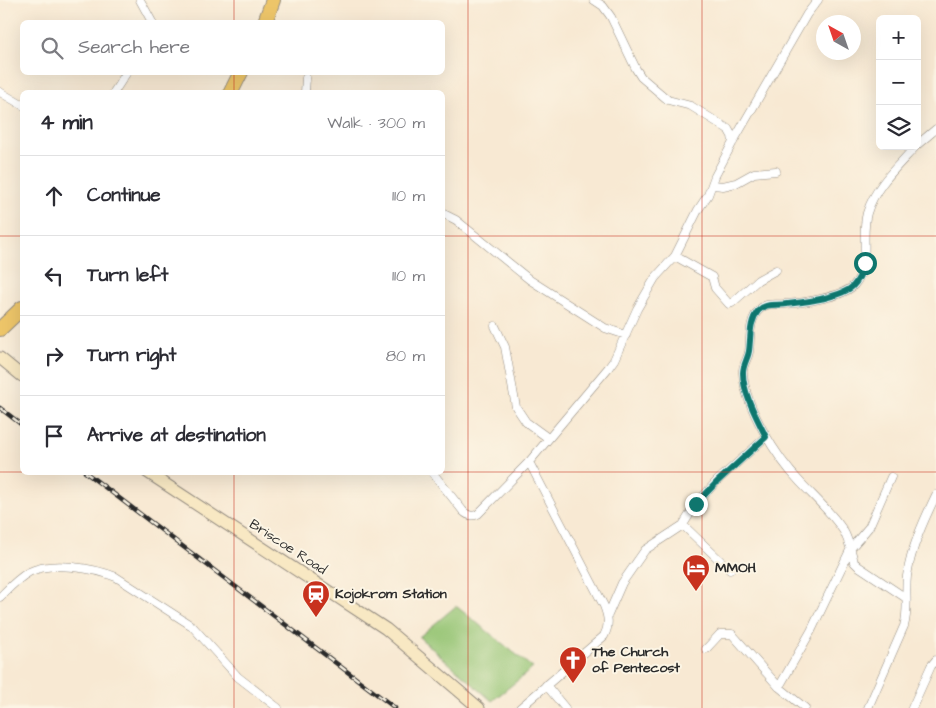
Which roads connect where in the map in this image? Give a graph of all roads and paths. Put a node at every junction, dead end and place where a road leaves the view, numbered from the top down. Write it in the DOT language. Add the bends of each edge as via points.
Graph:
graph roads {
  1 [pos="140,0"];
  2 [pos="273,0"];
  3 [pos="594,0"];
  4 [pos="818,0"];
  5 [pos="151,20"];
  6 [pos="266,20"];
  7 [pos="125,75"];
  8 [pos="240,75"];
  9 [pos="306,78"];
  10 [pos="115,90"];
  11 [pos="232,90"];
  12 [pos="305,90"];
  13 [pos="0,92"];
  14 [pos="20,104"];
  15 [pos="936,129"];
  16 [pos="733,142"];
  17 [pos="921,142"];
  18 [pos="913,150"];
  19 [pos="776,171"];
  20 [pos="713,185"];
  21 [pos="445,214"];
  22 [pos="675,256"];
  23 [pos="776,270"];
  24 [pos="20,310"];
  25 [pos="496,326"];
  26 [pos="0,329"];
  27 [pos="626,335"];
  28 [pos="0,358"];
  29 [pos="20,374"];
  30 [pos="766,437"];
  31 [pos="548,438"];
  32 [pos="529,462"];
  33 [pos="152,475"];
  34 [pos="434,475"];
  35 [pos="891,477"];
  36 [pos="936,495"];
  37 [pos="683,525"];
  38 [pos="851,548"];
  39 [pos="730,570"];
  40 [pos="0,597"];
  41 [pos="906,598"];
  42 [pos="608,615"];
  43 [pos="706,650"];
  44 [pos="936,660"];
  45 [pos="546,685"];
  46 [pos="780,687"];
  47 [pos="278,708"];
  48 [pos="479,708"];
  49 [pos="520,708"];
  50 [pos="565,708"];
  51 [pos="805,708"];
  52 [pos="868,708"];
  53 [pos="912,708"];
  1 -- 5 [label="street"];
  2 -- 6 [label="highway"];
  3 -- 16 [label="street" via="608,12 641,77 668,100 691,106 721,124 730,132"];
  4 -- 16 [label="street"];
  7 -- 10 [label="street"];
  8 -- 11 [label="highway"];
  9 -- 12 [label="street"];
  13 -- 14 [label="street"];
  15 -- 17 [label="street"];
  16 -- 20 [label="street"];
  18 -- 30 [label="street" via="883,182 868,210 865,263 852,288 826,297 768,304 756,314 743,372 750,404"];
  19 -- 20 [label="street" via="754,173 723,186"];
  20 -- 22 [label="street"];
  21 -- 27 [label="street" via="530,280 605,328"];
  22 -- 23 [label="street" via="712,277 715,288 729,304"];
  22 -- 27 [label="street" via="655,278"];
  24 -- 26 [label="highway"];
  25 -- 31 [label="street" via="505,347 516,407 526,422"];
  27 -- 31 [label="street" via="609,367"];
  28 -- 29 [label="street"];
  30 -- 37 [label="street" via="696,504"];
  30 -- 38 [label="street" via="796,477 824,505 843,530"];
  31 -- 32 [label="street"];
  32 -- 34 [label="street" via="484,510 474,516 463,511"];
  32 -- 42 [label="street"];
  33 -- 48 [label="street, Briscoe Road" via="386,629"];
  35 -- 38 [label="street" via="870,526"];
  36 -- 41 [label="street" via="911,557"];
  37 -- 39 [label="street"];
  37 -- 42 [label="street" via="645,550 622,583"];
  38 -- 41 [label="street" via="858,566"];
  38 -- 46 [label="street"];
  40 -- 47 [label="street" via="31,571 75,567 105,572 192,626 238,676"];
  41 -- 52 [label="street" via="904,626"];
  42 -- 45 [label="street" via="604,636"];
  43 -- 46 [label="street" via="720,634 732,634"];
  44 -- 53 [label="street"];
  45 -- 49 [label="street"];
  45 -- 50 [label="street"];
  46 -- 51 [label="street"];
}
